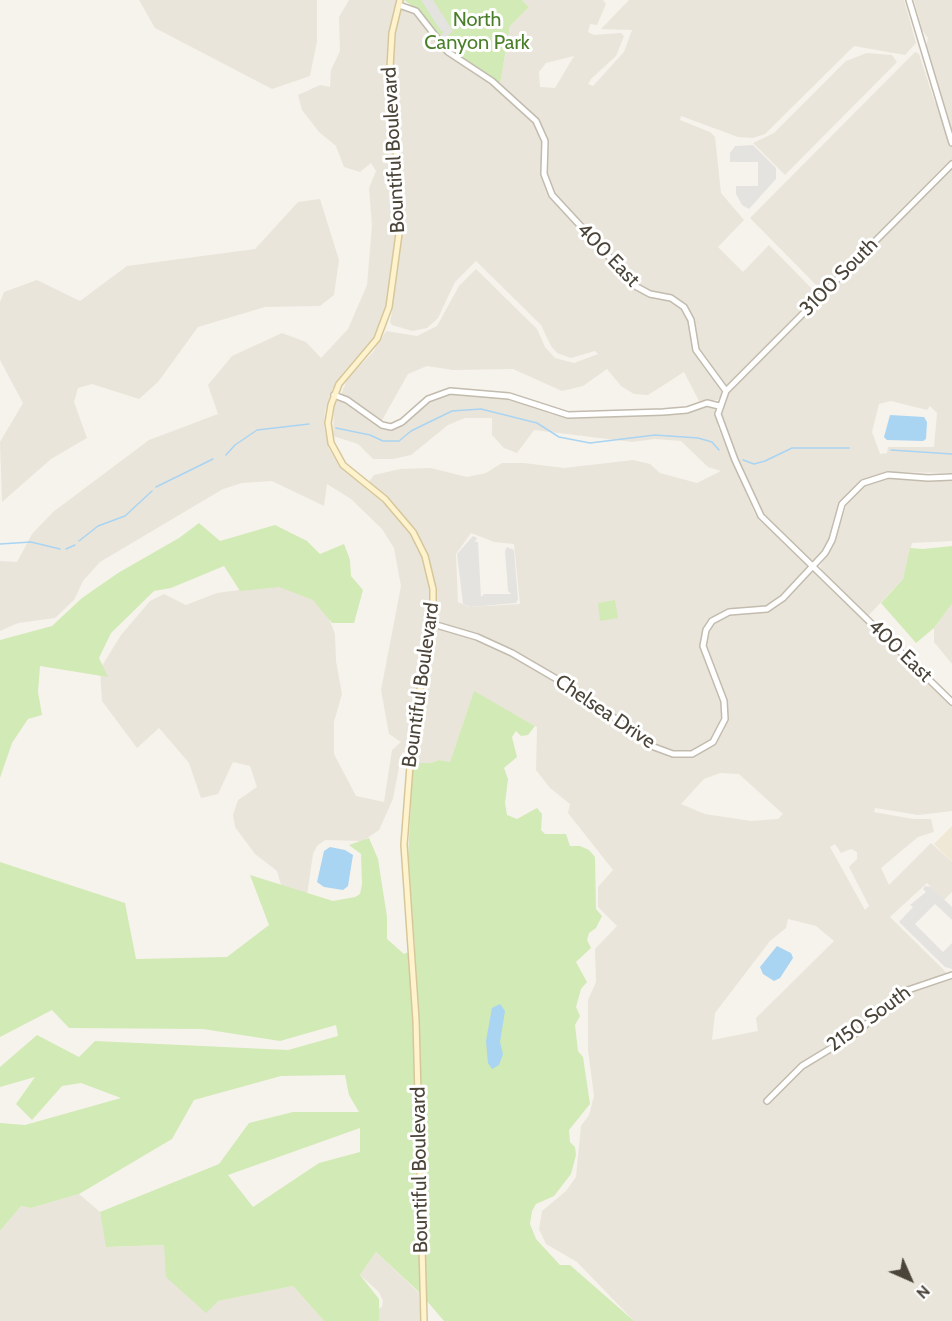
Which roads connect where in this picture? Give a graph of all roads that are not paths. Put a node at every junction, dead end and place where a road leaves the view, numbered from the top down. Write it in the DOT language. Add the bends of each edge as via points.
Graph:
graph roads {
  1 [pos="909,0"];
  2 [pos="400,2"];
  3 [pos="952,143"];
  4 [pos="952,164"];
  5 [pos="726,391"];
  6 [pos="334,395"];
  7 [pos="719,406"];
  8 [pos="952,477"];
  9 [pos="814,567"];
  10 [pos="433,624"];
  11 [pos="952,702"];
  12 [pos="952,975"];
  13 [pos="767,1101"];
  14 [pos="424,1321"];
  1 -- 3 [label="street"];
  2 -- 5 [label="street, 400 East" via="418,12 448,52 492,81 536,121 545,141 544,174 552,195 637,287 671,298 684,307 691,320 696,350"];
  2 -- 6 [label="main road, Bountiful Boulevard" via="392,33 390,68 401,219 389,307 378,339 342,379"];
  4 -- 5 [label="street, 3100 South"];
  5 -- 7 [label="street"];
  6 -- 7 [label="street" via="391,427 400,424 428,399 450,391 509,396 568,415 673,411 707,403"];
  6 -- 10 [label="main road, Bountiful Boulevard" via="328,423 333,447 346,468 394,507 418,540 432,581"];
  7 -- 9 [label="street, 400 East" via="720,424 756,508"];
  8 -- 9 [label="street, Chelsea Drive" via="888,475 860,485 842,504 830,544"];
  9 -- 10 [label="street, Chelsea Drive" via="774,606 725,613 710,624 703,640 704,649 724,701 725,719 713,742 689,754 668,753 650,745 579,692 504,649"];
  9 -- 11 [label="street, 400 East"];
  10 -- 14 [label="main road, Bountiful Boulevard" via="415,714 404,844 416,1020"];
  12 -- 13 [label="street, 2150 South" via="899,993 858,1032 802,1066"];
}
